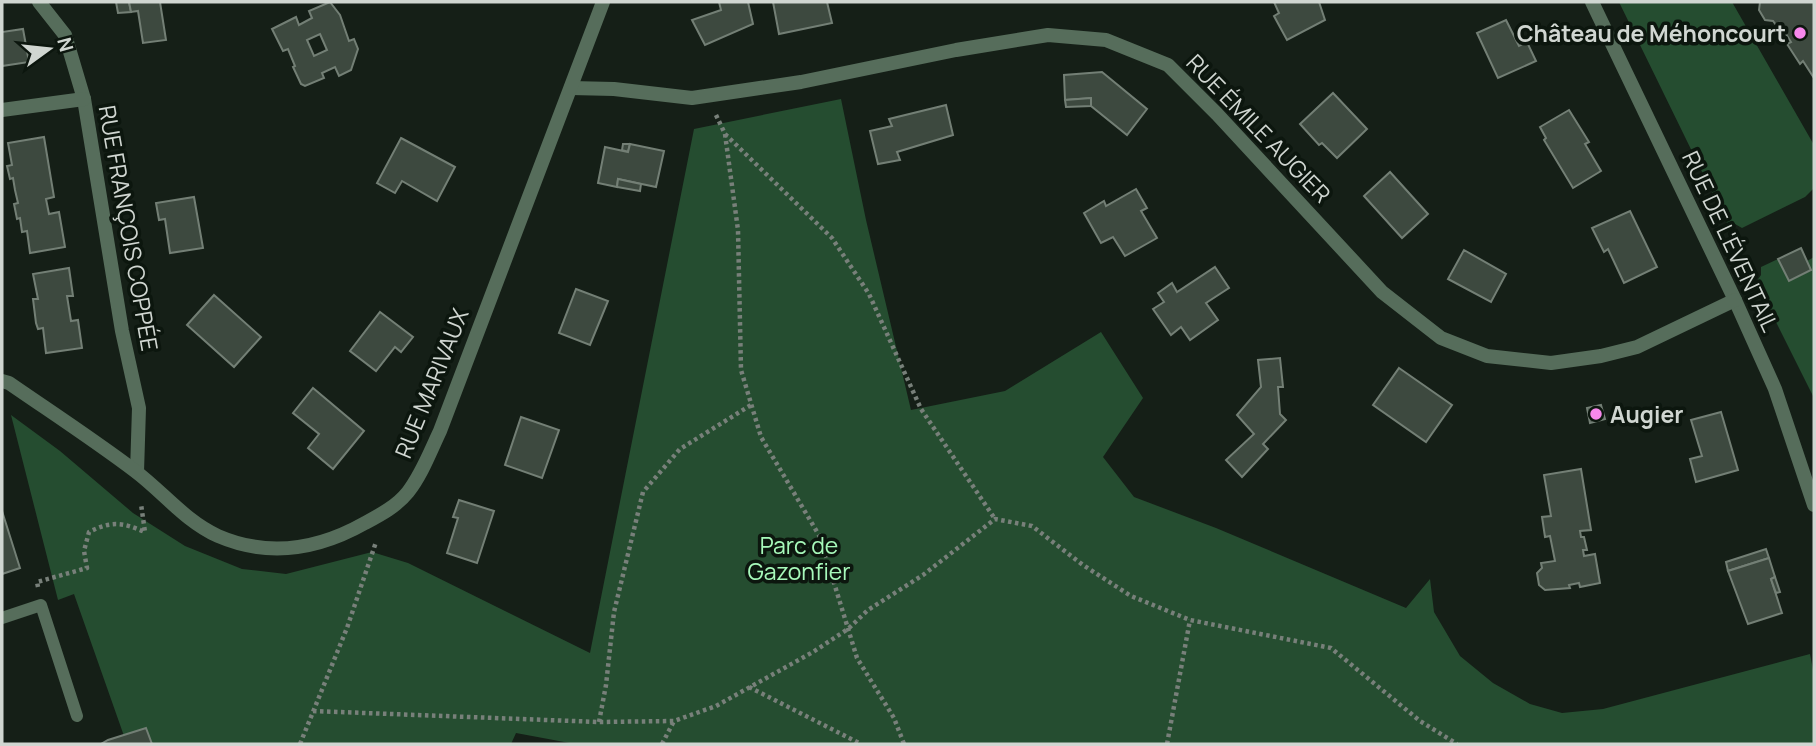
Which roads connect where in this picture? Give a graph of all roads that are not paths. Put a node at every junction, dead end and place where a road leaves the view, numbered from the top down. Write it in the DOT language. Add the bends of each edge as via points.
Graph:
graph roads {
  1 [pos="39,2"];
  2 [pos="603,2"];
  3 [pos="1592,2"];
  4 [pos="572,88"];
  5 [pos="84,99"];
  6 [pos="2,110"];
  7 [pos="1735,300"];
  8 [pos="2,380"];
  9 [pos="137,472"];
  10 [pos="1814,505"];
  11 [pos="2,618"];
  12 [pos="77,716"];
  1 -- 5 [label="street, RUE FRANÇOIS COPPÉE" via="65,35"];
  2 -- 4 [label="street, RUE MARIVAUX"];
  3 -- 7 [label="street, RUE DE L'ÉVENTAIL"];
  4 -- 7 [label="street, RUE ÉMILE AUGIER" via="692,98 1048,35 1106,40 1168,65 1382,292 1441,338 1487,356 1551,363 1637,347"];
  4 -- 9 [label="street, RUE MARIVAUX" via="440,431 406,495 386,512 340,537 278,550 217,536 184,515"];
  5 -- 6 [label="street"];
  5 -- 9 [label="street, RUE FRANÇOIS COPPÉE" via="139,408"];
  7 -- 10 [label="street, RUE DE L'ÉVENTAIL" via="1775,389"];
  8 -- 9 [label="street, RUE MARIVAUX"];
  11 -- 12 [label="lane" via="41,606"];
}
